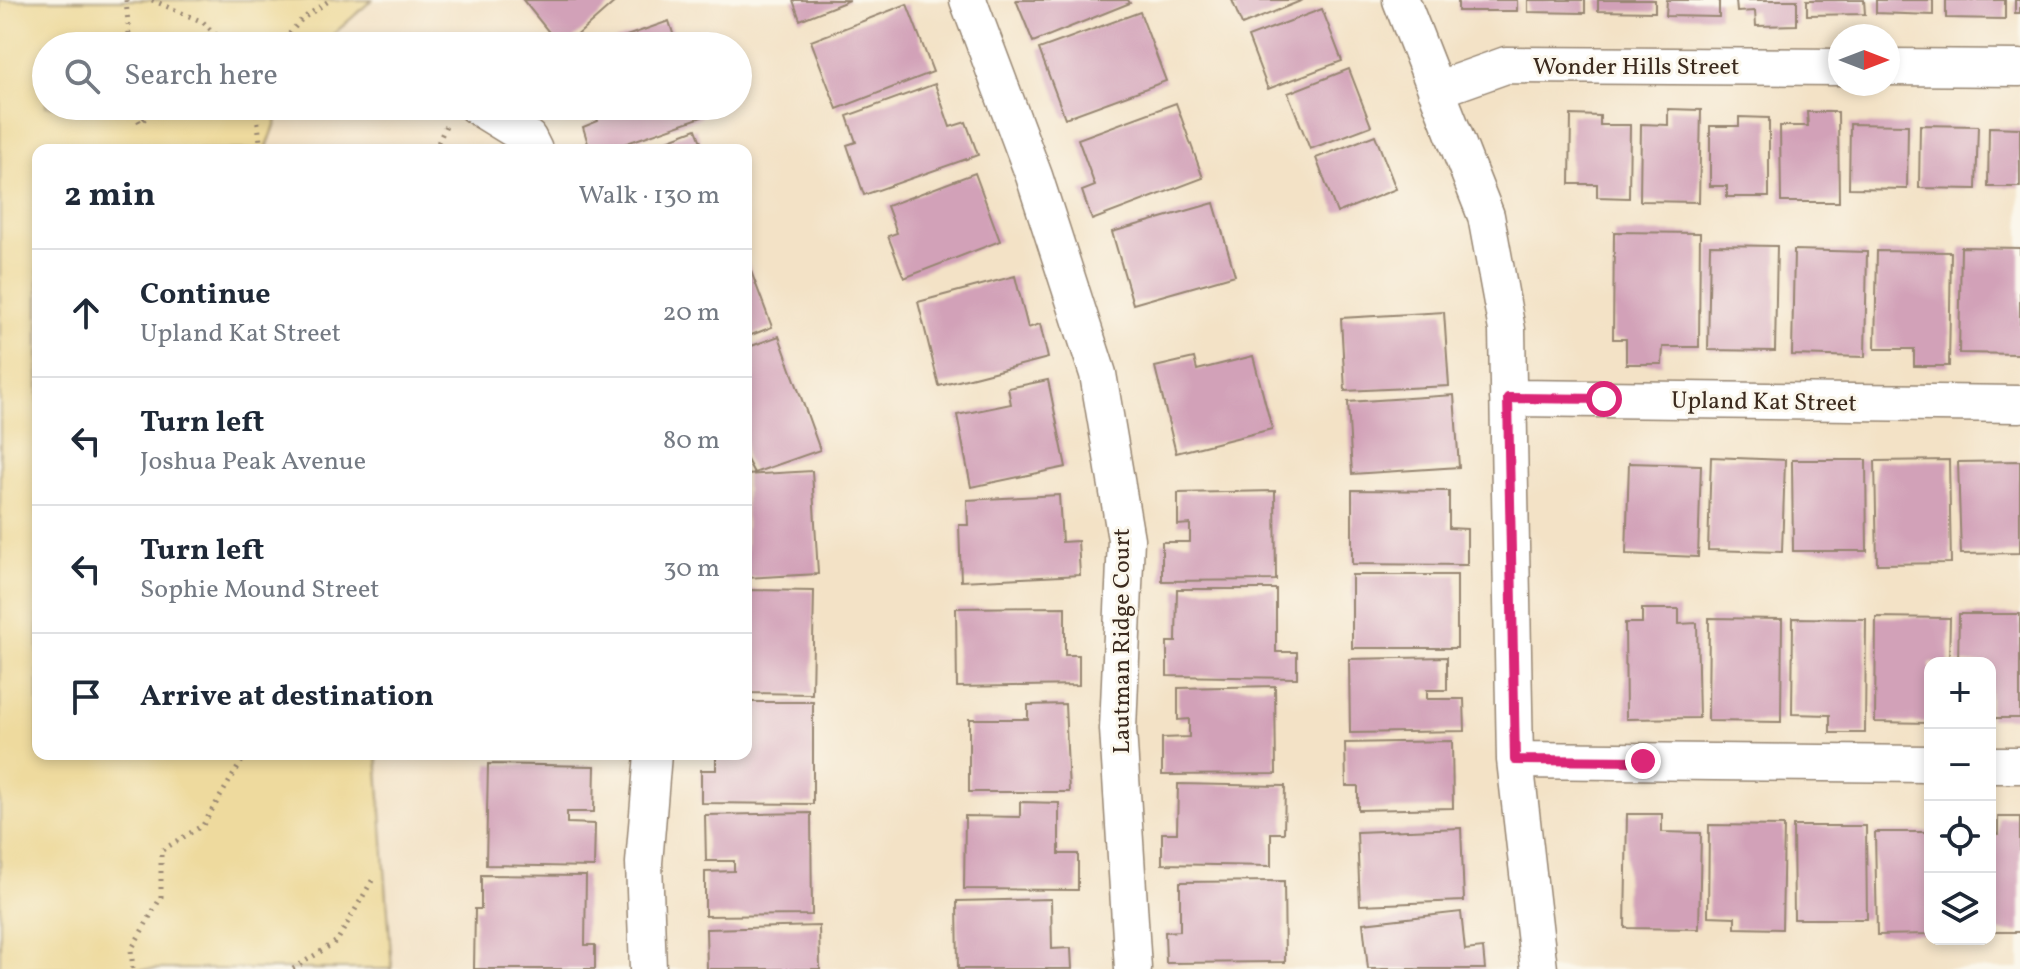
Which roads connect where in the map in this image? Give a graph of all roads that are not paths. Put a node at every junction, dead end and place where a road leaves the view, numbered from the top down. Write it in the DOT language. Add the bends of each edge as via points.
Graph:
graph roads {
  1 [pos="968,0"];
  2 [pos="1401,0"];
  3 [pos="1828,67"];
  4 [pos="1900,67"];
  5 [pos="2020,68"];
  6 [pos="1436,90"];
  7 [pos="483,120"];
  8 [pos="531,144"];
  9 [pos="1508,398"];
  10 [pos="2020,404"];
  11 [pos="653,760"];
  12 [pos="1515,760"];
  13 [pos="1924,764"];
  14 [pos="1996,765"];
  15 [pos="2020,765"];
  16 [pos="648,969"];
  17 [pos="1133,969"];
  18 [pos="1539,969"];
  1 -- 17 [label="street, Lautman Ridge Court" via="1034,176 1098,374 1126,539 1118,729"];
  2 -- 6 [label="street"];
  3 -- 6 [label="street, Wonder Hills Street" via="1506,65"];
  4 -- 5 [label="street"];
  6 -- 9 [label="street" via="1486,216 1507,330"];
  7 -- 8 [label="street" via="528,138"];
  9 -- 10 [label="street, Upland Kat Street"];
  9 -- 12 [label="street"];
  11 -- 16 [label="street" via="644,863"];
  12 -- 13 [label="street"];
  12 -- 18 [label="street"];
  14 -- 15 [label="street"];
}
